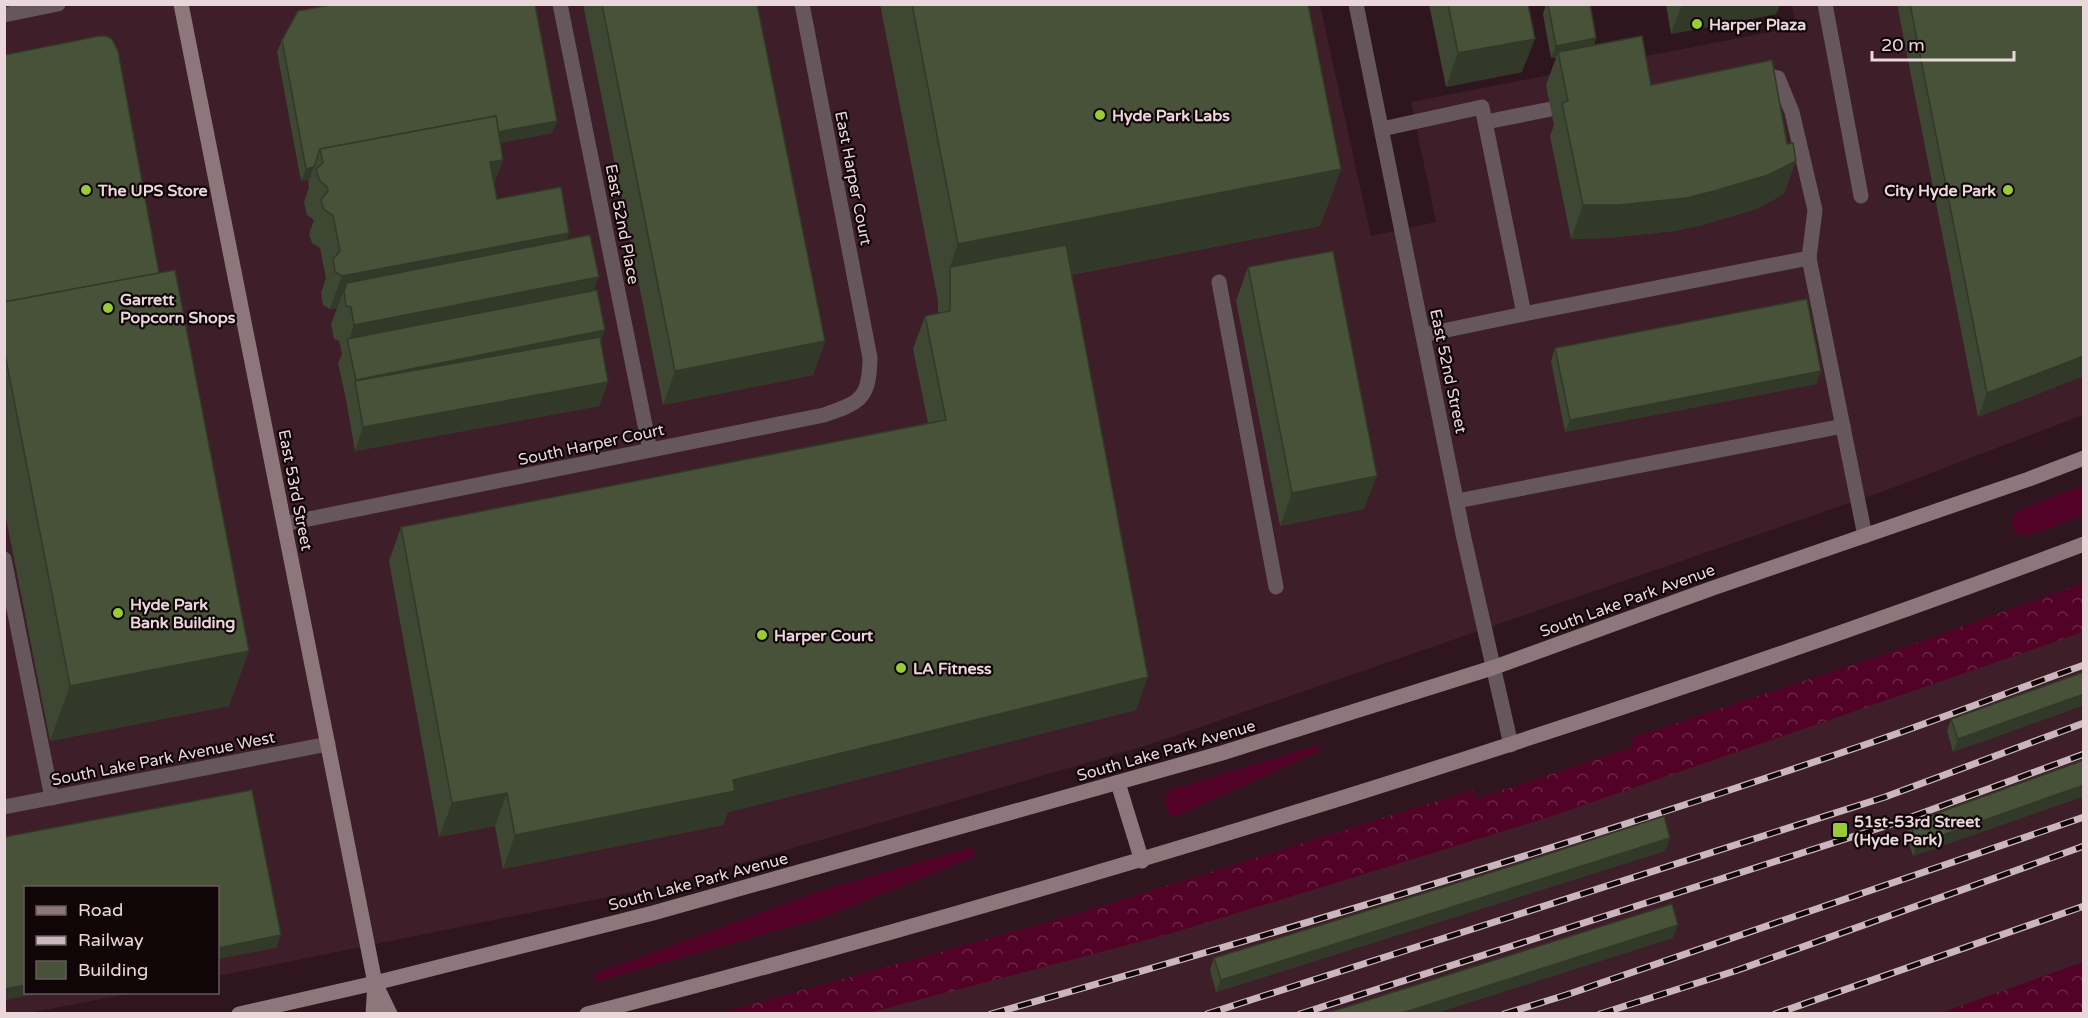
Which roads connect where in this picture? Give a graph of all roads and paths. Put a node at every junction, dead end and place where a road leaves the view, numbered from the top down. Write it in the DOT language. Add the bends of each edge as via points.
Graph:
graph roads {
  1 [pos="58,4"];
  2 [pos="181,4"];
  3 [pos="560,4"];
  4 [pos="802,4"];
  5 [pos="1356,4"];
  6 [pos="1825,4"];
  7 [pos="4,15"];
  8 [pos="1738,73"];
  9 [pos="1551,109"];
  10 [pos="1486,122"];
  11 [pos="1382,129"];
  12 [pos="1861,196"];
  13 [pos="1809,258"];
  14 [pos="1219,282"];
  15 [pos="1524,314"];
  16 [pos="1423,335"];
  17 [pos="870,358"];
  18 [pos="1843,426"];
  19 [pos="650,450"];
  20 [pos="2084,458"];
  21 [pos="1457,501"];
  22 [pos="284,524"];
  23 [pos="1865,536"];
  24 [pos="2084,544"];
  25 [pos="4,559"];
  26 [pos="1276,587"];
  27 [pos="1495,667"];
  28 [pos="328,744"];
  29 [pos="1511,744"];
  30 [pos="1118,783"];
  31 [pos="52,798"];
  32 [pos="4,807"];
  33 [pos="1142,861"];
  34 [pos="375,983"];
  35 [pos="239,1014"];
  36 [pos="373,1014"];
  37 [pos="390,1014"];
  38 [pos="587,1014"];
  1 -- 7 [label="street"];
  2 -- 22 [label="main road, East 53rd Street"];
  3 -- 19 [label="street, East 52nd Place"];
  4 -- 17 [label="street, East Harper Court"];
  5 -- 11 [label="street, East 52nd Street"];
  6 -- 12 [label="street"];
  8 -- 13 [label="street" via="1749,71 1778,78 1792,112 1815,210"];
  9 -- 10 [label="street"];
  10 -- 11 [label="street" via="1482,107"];
  10 -- 15 [label="street"];
  11 -- 16 [label="street, East 52nd Street"];
  13 -- 15 [label="street"];
  13 -- 18 [label="street"];
  14 -- 26 [label="street"];
  15 -- 16 [label="street"];
  16 -- 21 [label="street, East 52nd Street"];
  17 -- 19 [label="street, South Harper Court" via="869,380 861,398 847,407"];
  18 -- 21 [label="street"];
  18 -- 23 [label="street"];
  19 -- 22 [label="street, South Harper Court"];
  20 -- 23 [label="main road, South Lake Park Avenue"];
  21 -- 27 [label="street, East 52nd Street"];
  22 -- 28 [label="main road, East 53rd Street"];
  23 -- 27 [label="main road, South Lake Park Avenue"];
  24 -- 29 [label="main road" via="1751,664"];
  25 -- 31 [label="street"];
  27 -- 29 [label="street, East 52nd Street"];
  27 -- 30 [label="main road, South Lake Park Avenue"];
  28 -- 31 [label="street, South Lake Park Avenue West"];
  28 -- 34 [label="main road, East 53rd Street"];
  29 -- 33 [label="main road"];
  30 -- 33 [label="main road"];
  30 -- 34 [label="main road, South Lake Park Avenue" via="653,913"];
  31 -- 32 [label="street, South Lake Park Avenue West"];
  33 -- 38 [label="main road"];
  34 -- 35 [label="main road, South Lake Park Avenue"];
  34 -- 36 [label="main road, East 53rd Street"];
  34 -- 37 [label="main road, East 53rd Street"];
}
